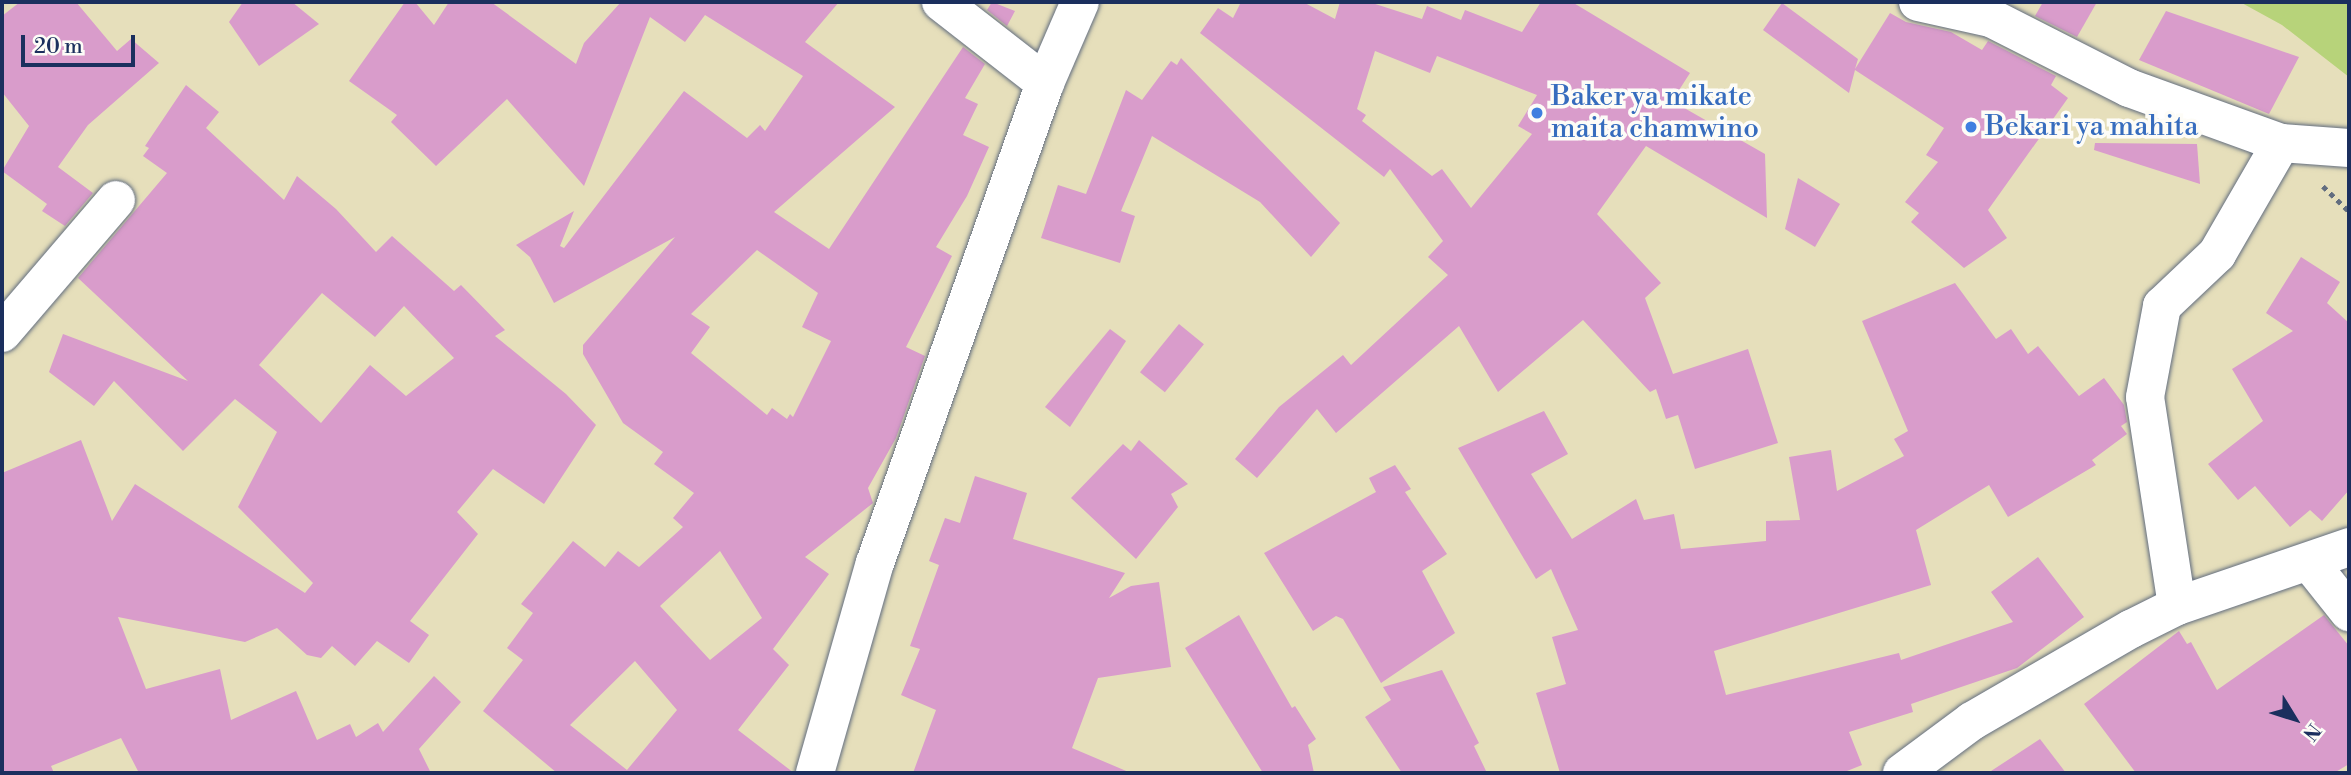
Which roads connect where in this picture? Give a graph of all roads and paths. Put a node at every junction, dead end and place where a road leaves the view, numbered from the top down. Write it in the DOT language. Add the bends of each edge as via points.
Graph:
graph roads {
  1 [pos="941,2"];
  2 [pos="1080,2"];
  3 [pos="1918,2"];
  4 [pos="1045,83"];
  5 [pos="2281,143"];
  6 [pos="2349,148"];
  7 [pos="116,200"];
  8 [pos="2,333"];
  9 [pos="2349,547"];
  10 [pos="2310,563"];
  11 [pos="2177,606"];
  12 [pos="2349,612"];
  13 [pos="815,773"];
  14 [pos="1902,773"];
  1 -- 4 [label="street"];
  2 -- 4 [label="street"];
  3 -- 5 [label="street" via="1991,18 2129,88"];
  4 -- 13 [label="street" via="875,563"];
  5 -- 6 [label="street"];
  5 -- 11 [label="street" via="2217,254 2162,306 2145,397"];
  7 -- 8 [label="street"];
  9 -- 10 [label="street"];
  10 -- 11 [label="street"];
  10 -- 12 [label="street"];
  11 -- 14 [label="street" via="1972,721"];
}
